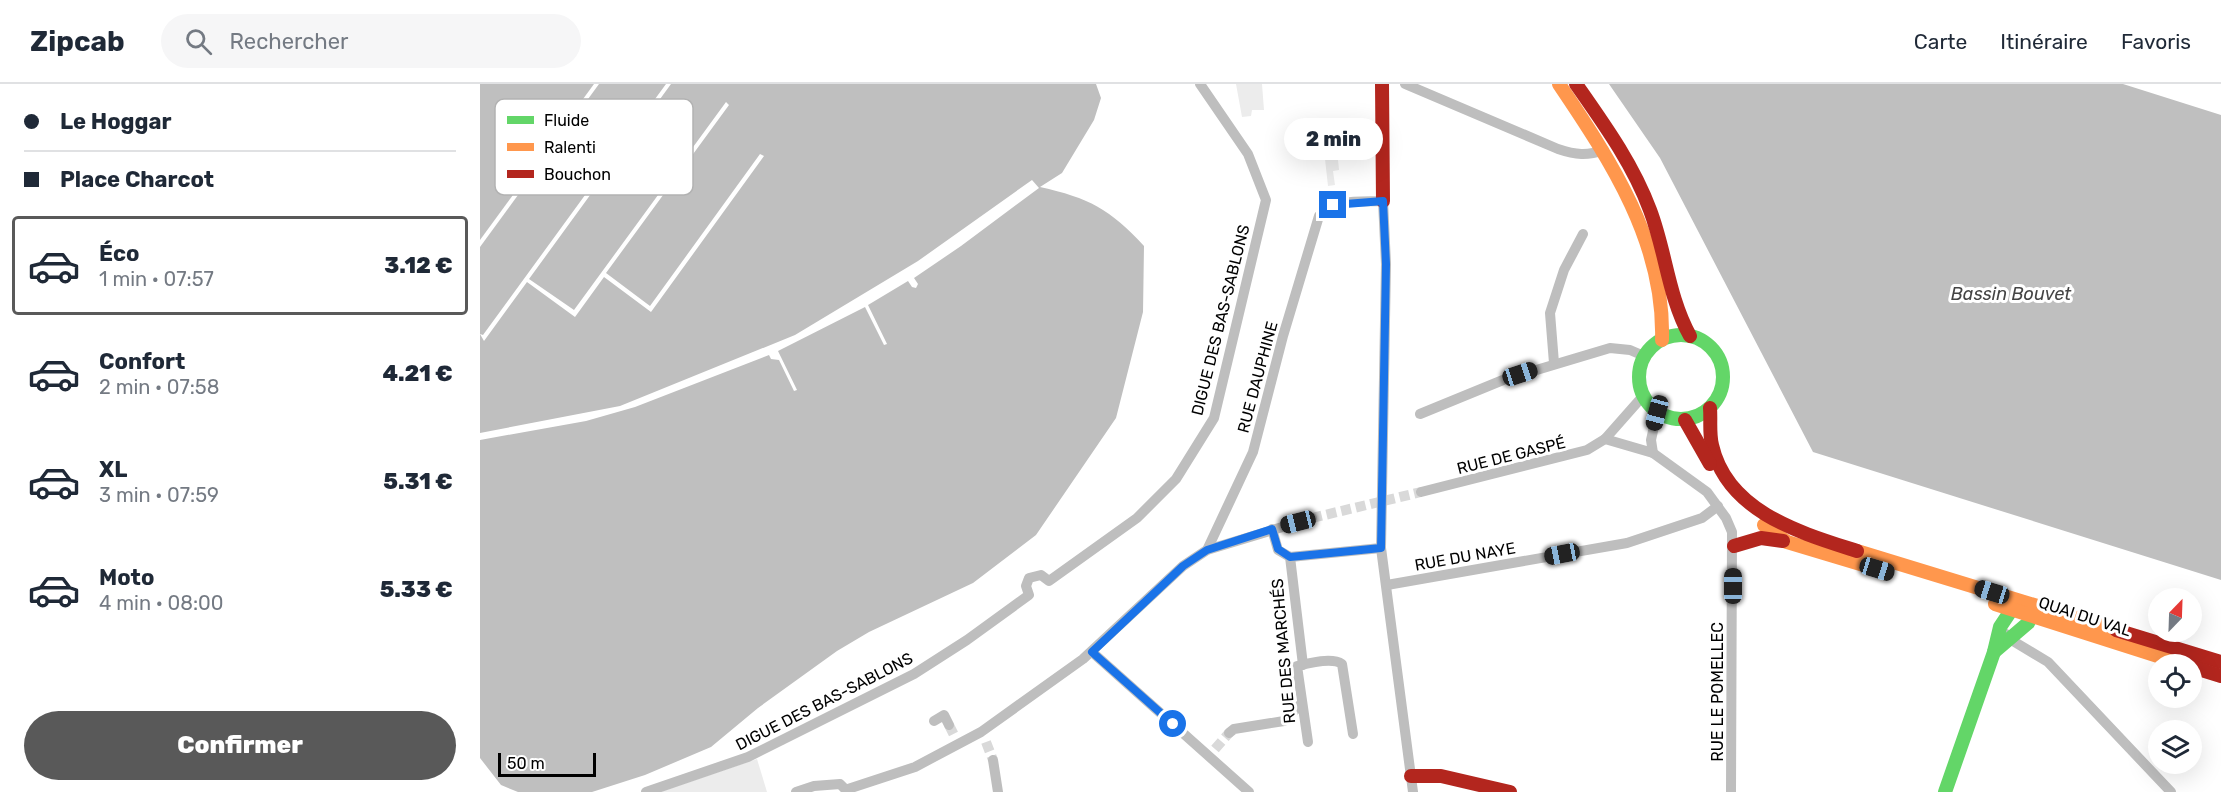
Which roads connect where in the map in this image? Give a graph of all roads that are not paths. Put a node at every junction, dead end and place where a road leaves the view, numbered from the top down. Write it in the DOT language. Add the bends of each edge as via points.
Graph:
graph roads {
  1 [pos="1200,84"];
  2 [pos="1382,84"];
  3 [pos="1405,84"];
  4 [pos="1559,84"];
  5 [pos="1576,84"];
  6 [pos="1604,150"];
  7 [pos="1383,201"];
  8 [pos="1583,234"];
  9 [pos="1690,336"];
  10 [pos="1662,340"];
  11 [pos="1644,356"];
  12 [pos="1554,363"];
  13 [pos="1643,396"];
  14 [pos="1710,408"];
  15 [pos="1657,413"];
  16 [pos="1420,414"];
  17 [pos="1685,420"];
  18 [pos="1605,439"];
  19 [pos="1653,453"];
  20 [pos="1421,492"];
  21 [pos="1718,506"];
  22 [pos="1312,518"];
  23 [pos="1272,529"];
  24 [pos="1787,542"];
  25 [pos="1734,546"];
  26 [pos="1381,548"];
  27 [pos="1207,550"];
  28 [pos="1290,557"];
  29 [pos="1387,585"];
  30 [pos="2012,609"];
  31 [pos="2033,610"];
  32 [pos="2000,627"];
  33 [pos="2009,638"];
  34 [pos="1092,652"];
  35 [pos="1994,652"];
  36 [pos="2155,654"];
  37 [pos="2221,662"];
  38 [pos="1303,664"];
  39 [pos="2202,670"];
  40 [pos="2221,676"];
  41 [pos="1301,704"];
  42 [pos="934,721"];
  43 [pos="1229,733"];
  44 [pos="1353,734"];
  45 [pos="954,735"];
  46 [pos="1308,742"];
  47 [pos="993,760"];
  48 [pos="1411,776"];
  49 [pos="848,791"];
  50 [pos="646,792"];
  51 [pos="796,792"];
  52 [pos="998,792"];
  53 [pos="1249,792"];
  54 [pos="1413,792"];
  55 [pos="1510,792"];
  56 [pos="1731,792"];
  57 [pos="1945,792"];
  58 [pos="2171,792"];
  1 -- 50 [label="street, DIGUE DES BAS-SABLONS" via="1248,154 1266,200 1214,418 1176,479 1121,532 1049,581 1041,575 1029,578 1029,595 914,674 737,762"];
  2 -- 7 [label="main road"];
  3 -- 6 [label="street" via="1558,149 1577,155"];
  4 -- 6 [label="main road"];
  5 -- 9 [label="main road" via="1614,139 1650,211 1679,316"];
  6 -- 10 [label="main road" via="1641,224 1663,309"];
  7 -- 26 [label="street" via="1386,264"];
  7 -- 27 [label="street, RUE DAUPHINE" via="1325,208 1319,216 1253,452"];
  8 -- 12 [label="street" via="1564,270 1550,313"];
  9 -- 10 [label="main road"];
  9 -- 14 [label="main road" via="1710,347 1722,367 1721,390"];
  10 -- 11 [label="main road"];
  11 -- 12 [label="street" via="1616,346"];
  11 -- 13 [label="main road" via="1639,372"];
  12 -- 16 [label="street"];
  13 -- 15 [label="main road"];
  13 -- 18 [label="street, RUE DE GASPÉ"];
  14 -- 17 [label="main road"];
  14 -- 31 [label="main road, QUAI DU VAL" via="1712,445 1720,467 1755,509 1799,533"];
  15 -- 17 [label="main road"];
  15 -- 19 [label="street" via="1651,440"];
  17 -- 24 [label="main road, QUAI DU VAL" via="1728,495"];
  18 -- 19 [label="street"];
  18 -- 20 [label="street, RUE DE GASPÉ" via="1576,454"];
  19 -- 21 [label="street, RUE LE POMELLEC" via="1698,483"];
  21 -- 25 [label="street, RUE LE POMELLEC" via="1732,532"];
  21 -- 29 [label="street, RUE DU NAYE" via="1702,518 1627,543"];
  22 -- 23 [label="street"];
  23 -- 27 [label="street"];
  23 -- 28 [label="street" via="1278,549"];
  24 -- 25 [label="main road" via="1761,538"];
  24 -- 30 [label="main road, QUAI DU VAL"];
  25 -- 56 [label="street, RUE LE POMELLEC"];
  26 -- 28 [label="street"];
  26 -- 29 [label="street"];
  27 -- 34 [label="street" via="1183,566"];
  28 -- 38 [label="street, RUE DES MARCHÉS"];
  29 -- 48 [label="street"];
  30 -- 31 [label="main road, QUAI DU VAL"];
  30 -- 32 [label="main road"];
  31 -- 33 [label="main road" via="2028,623"];
  31 -- 36 [label="main road, QUAI DU VAL"];
  31 -- 37 [label="main road, QUAI DU VAL"];
  32 -- 33 [label="street"];
  32 -- 35 [label="main road"];
  33 -- 35 [label="main road"];
  33 -- 58 [label="street" via="2048,662"];
  34 -- 45 [label="street" via="983,737"];
  34 -- 53 [label="street" via="1212,752"];
  35 -- 57 [label="main road"];
  38 -- 41 [label="street, RUE DES MARCHÉS" via="1297,666"];
  38 -- 44 [label="street" via="1342,664"];
  39 -- 40 [label="main road"];
  41 -- 43 [label="street" via="1284,721"];
  41 -- 46 [label="street, RUE DES MARCHÉS"];
  42 -- 45 [label="street" via="944,715"];
  45 -- 49 [label="street" via="915,767"];
  47 -- 52 [label="street"];
  48 -- 54 [label="street"];
  48 -- 55 [label="main road" via="1441,776"];
  49 -- 51 [label="street" via="840,784"];
}
